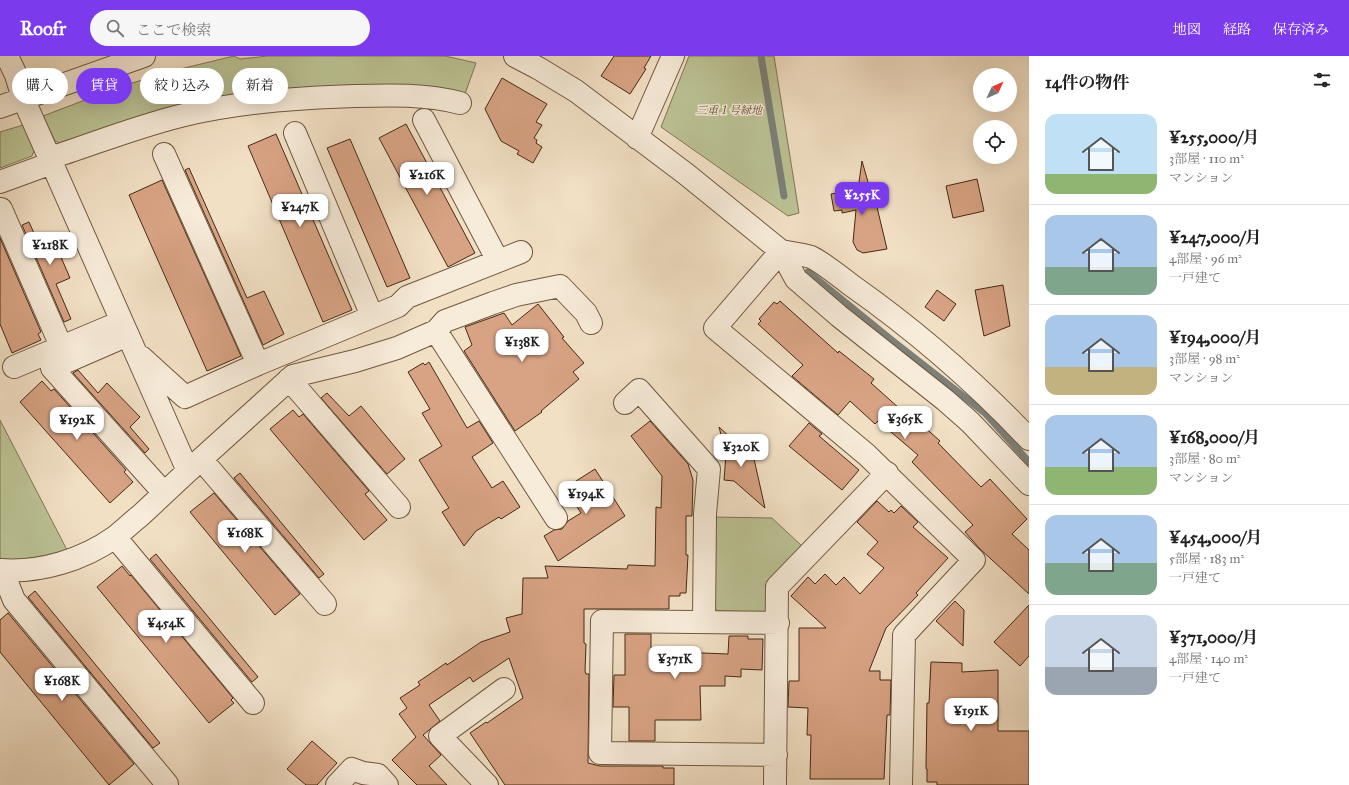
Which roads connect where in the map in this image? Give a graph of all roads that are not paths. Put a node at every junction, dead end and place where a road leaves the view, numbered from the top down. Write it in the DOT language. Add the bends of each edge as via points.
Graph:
graph roads {
  1 [pos="7,56"];
  2 [pos="144,56"];
  3 [pos="515,56"];
  4 [pos="673,56"];
  5 [pos="13,68"];
  6 [pos="68,82"];
  7 [pos="12,102"];
  8 [pos="460,103"];
  9 [pos="26,104"];
  10 [pos="0,107"];
  11 [pos="424,120"];
  12 [pos="295,133"];
  13 [pos="637,138"];
  14 [pos="164,154"];
  15 [pos="51,161"];
  16 [pos="0,182"];
  17 [pos="1,209"];
  18 [pos="781,250"];
  19 [pos="521,252"];
  20 [pos="498,261"];
  21 [pos="372,316"];
  22 [pos="591,323"];
  23 [pos="436,331"];
  24 [pos="128,336"];
  25 [pos="62,346"];
  26 [pos="258,364"];
  27 [pos="14,367"];
  28 [pos="289,379"];
  29 [pos="625,403"];
  30 [pos="1029,439"];
  31 [pos="195,465"];
  32 [pos="887,473"];
  33 [pos="1029,484"];
  34 [pos="164,493"];
  35 [pos="399,507"];
  36 [pos="556,518"];
  37 [pos="115,537"];
  38 [pos="1,570"];
  39 [pos="325,604"];
  40 [pos="704,622"];
  41 [pos="778,623"];
  42 [pos="504,689"];
  43 [pos="253,703"];
  44 [pos="776,755"];
  45 [pos="167,784"];
  46 [pos="337,785"];
  47 [pos="387,785"];
  48 [pos="487,785"];
  49 [pos="775,785"];
  50 [pos="901,785"];
  1 -- 5 [label="street"];
  2 -- 6 [label="street"];
  3 -- 13 [label="street" via="576,91"];
  4 -- 13 [label="street"];
  7 -- 10 [label="street"];
  8 -- 15 [label="street" via="443,99 378,96 315,98 253,104 180,116"];
  9 -- 15 [label="street"];
  11 -- 20 [label="street"];
  12 -- 21 [label="street"];
  13 -- 18 [label="street"];
  14 -- 26 [label="street"];
  15 -- 16 [label="street"];
  15 -- 24 [label="street"];
  17 -- 25 [label="street"];
  18 -- 30 [label="street" via="812,258 912,330 989,397"];
  18 -- 32 [label="street" via="715,328"];
  18 -- 33 [label="street" via="796,279 945,400 970,422"];
  19 -- 20 [label="street"];
  20 -- 21 [label="street" via="407,297 398,306"];
  21 -- 26 [label="street"];
  22 -- 23 [label="street" via="586,313 560,286 492,303 446,321"];
  23 -- 28 [label="street" via="397,348"];
  23 -- 36 [label="street"];
  24 -- 25 [label="street"];
  24 -- 26 [label="street" via="185,397"];
  24 -- 31 [label="street"];
  24 -- 34 [label="street" via="52,368"];
  25 -- 27 [label="street"];
  28 -- 31 [label="street"];
  28 -- 35 [label="street"];
  29 -- 40 [label="street" via="639,390 709,469 705,514"];
  31 -- 34 [label="street"];
  31 -- 39 [label="street"];
  32 -- 41 [label="street" via="777,587"];
  32 -- 50 [label="street" via="974,560 904,635"];
  34 -- 37 [label="street"];
  37 -- 38 [label="street" via="94,550 55,564 19,571"];
  37 -- 43 [label="street"];
  38 -- 45 [label="street" via="14,600"];
  40 -- 41 [label="street"];
  40 -- 44 [label="street" via="602,621 600,753"];
  41 -- 44 [label="street"];
  42 -- 48 [label="street" via="440,736"];
  44 -- 49 [label="street"];
  46 -- 47 [label="street" via="352,769 378,775"];
}
